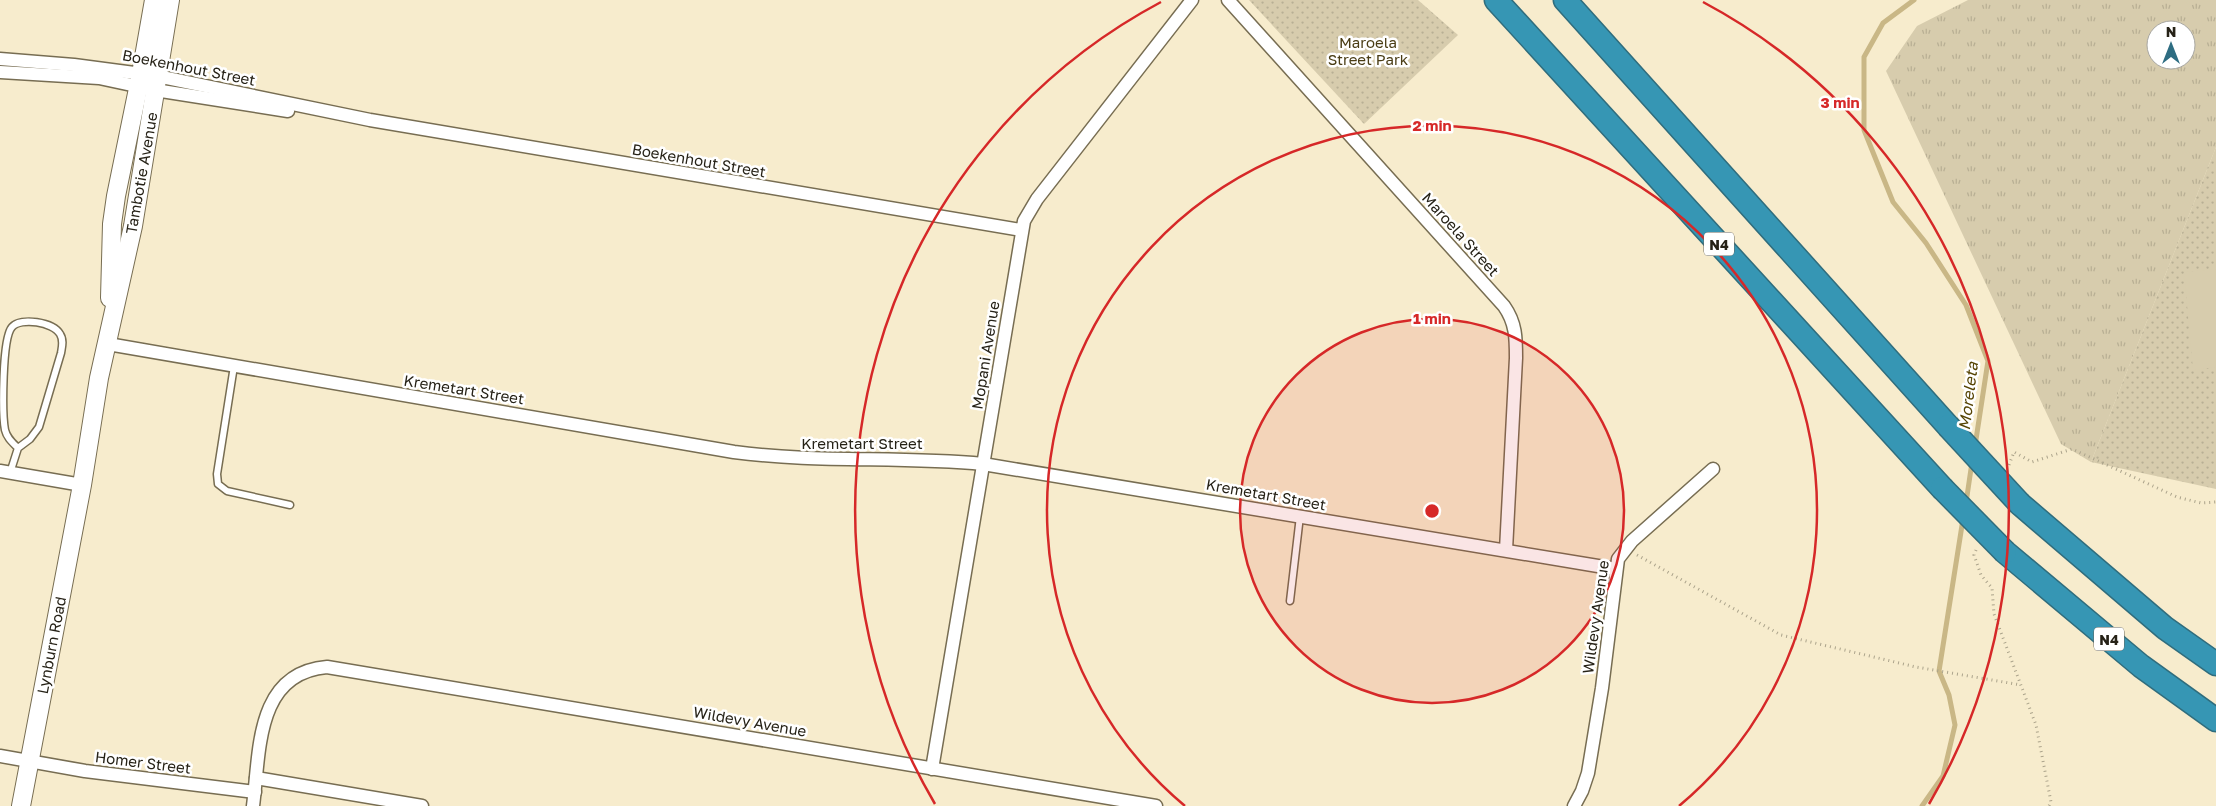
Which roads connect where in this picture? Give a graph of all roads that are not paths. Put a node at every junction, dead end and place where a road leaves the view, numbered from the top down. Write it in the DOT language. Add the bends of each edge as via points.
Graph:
graph roads {
  1 [pos="154,0"];
  2 [pos="170,0"];
  3 [pos="1192,0"];
  4 [pos="1228,0"];
  5 [pos="1486,0"];
  6 [pos="1496,0"];
  7 [pos="1565,0"];
  8 [pos="1540,49"];
  9 [pos="0,59"];
  10 [pos="0,72"];
  11 [pos="148,82"];
  12 [pos="1021,230"];
  13 [pos="108,344"];
  14 [pos="234,366"];
  15 [pos="18,448"];
  16 [pos="983,464"];
  17 [pos="1713,469"];
  18 [pos="5,472"];
  19 [pos="82,485"];
  20 [pos="290,505"];
  21 [pos="1300,516"];
  22 [pos="1506,550"];
  23 [pos="1616,569"];
  24 [pos="1290,601"];
  25 [pos="2216,664"];
  26 [pos="2216,720"];
  27 [pos="0,756"];
  28 [pos="28,762"];
  29 [pos="932,769"];
  30 [pos="256,778"];
  31 [pos="255,792"];
  32 [pos="20,806"];
  33 [pos="253,806"];
  34 [pos="422,806"];
  35 [pos="1156,806"];
  36 [pos="1574,806"];
  1 -- 11 [label="main road, Tambotie Avenue"];
  2 -- 11 [label="main road, Tambotie Avenue"];
  3 -- 12 [label="street, Mopani Avenue" via="1037,199"];
  4 -- 22 [label="street, Maroela Street" via="1512,318 1516,330 1516,358"];
  5 -- 8 [label="highway"];
  6 -- 8 [label="highway, N4"];
  7 -- 25 [label="highway, bridge" via="2020,504 2165,628"];
  8 -- 26 [label="highway, N4, bridge" via="1942,488 2005,552 2141,666"];
  9 -- 11 [label="street, Boekenhout Street" via="74,64"];
  10 -- 11 [label="street, Boekenhout Street"];
  11 -- 12 [label="street, Boekenhout Street"];
  11 -- 13 [label="main road, Tambotie Avenue" via="112,224"];
  12 -- 16 [label="street, Mopani Avenue"];
  13 -- 14 [label="street, Kremetart Street"];
  13 -- 19 [label="main road, Tambotie Avenue"];
  14 -- 16 [label="street, Kremetart Street" via="734,452 783,458 941,460"];
  14 -- 20 [label="lane" via="218,484 227,491"];
  15 -- 15 [label="lane" via="9,439 3,408 6,340 18,322 32,322 52,327 59,333 62,346 39,427"];
  15 -- 18 [label="lane"];
  16 -- 21 [label="street, Kremetart Street"];
  16 -- 29 [label="street, Mopani Avenue"];
  17 -- 23 [label="street, Wildevy Avenue" via="1624,549"];
  18 -- 19 [label="street"];
  19 -- 28 [label="main road, Lynburn Road"];
  21 -- 22 [label="street, Kremetart Street"];
  21 -- 24 [label="lane"];
  22 -- 23 [label="street, Kremetart Street"];
  23 -- 36 [label="street, Wildevy Avenue" via="1588,773"];
  27 -- 28 [label="street, Homer Street"];
  28 -- 31 [label="street, Homer Street"];
  28 -- 32 [label="main road, Lynburn Road"];
  29 -- 30 [label="street, Wildevy Avenue" via="339,668 320,668 304,672 275,694 266,714"];
  29 -- 35 [label="street, Wildevy Avenue"];
  30 -- 31 [label="street, Wildevy Avenue"];
  30 -- 34 [label="street"];
  31 -- 33 [label="street, Wildevy Avenue"];
}
